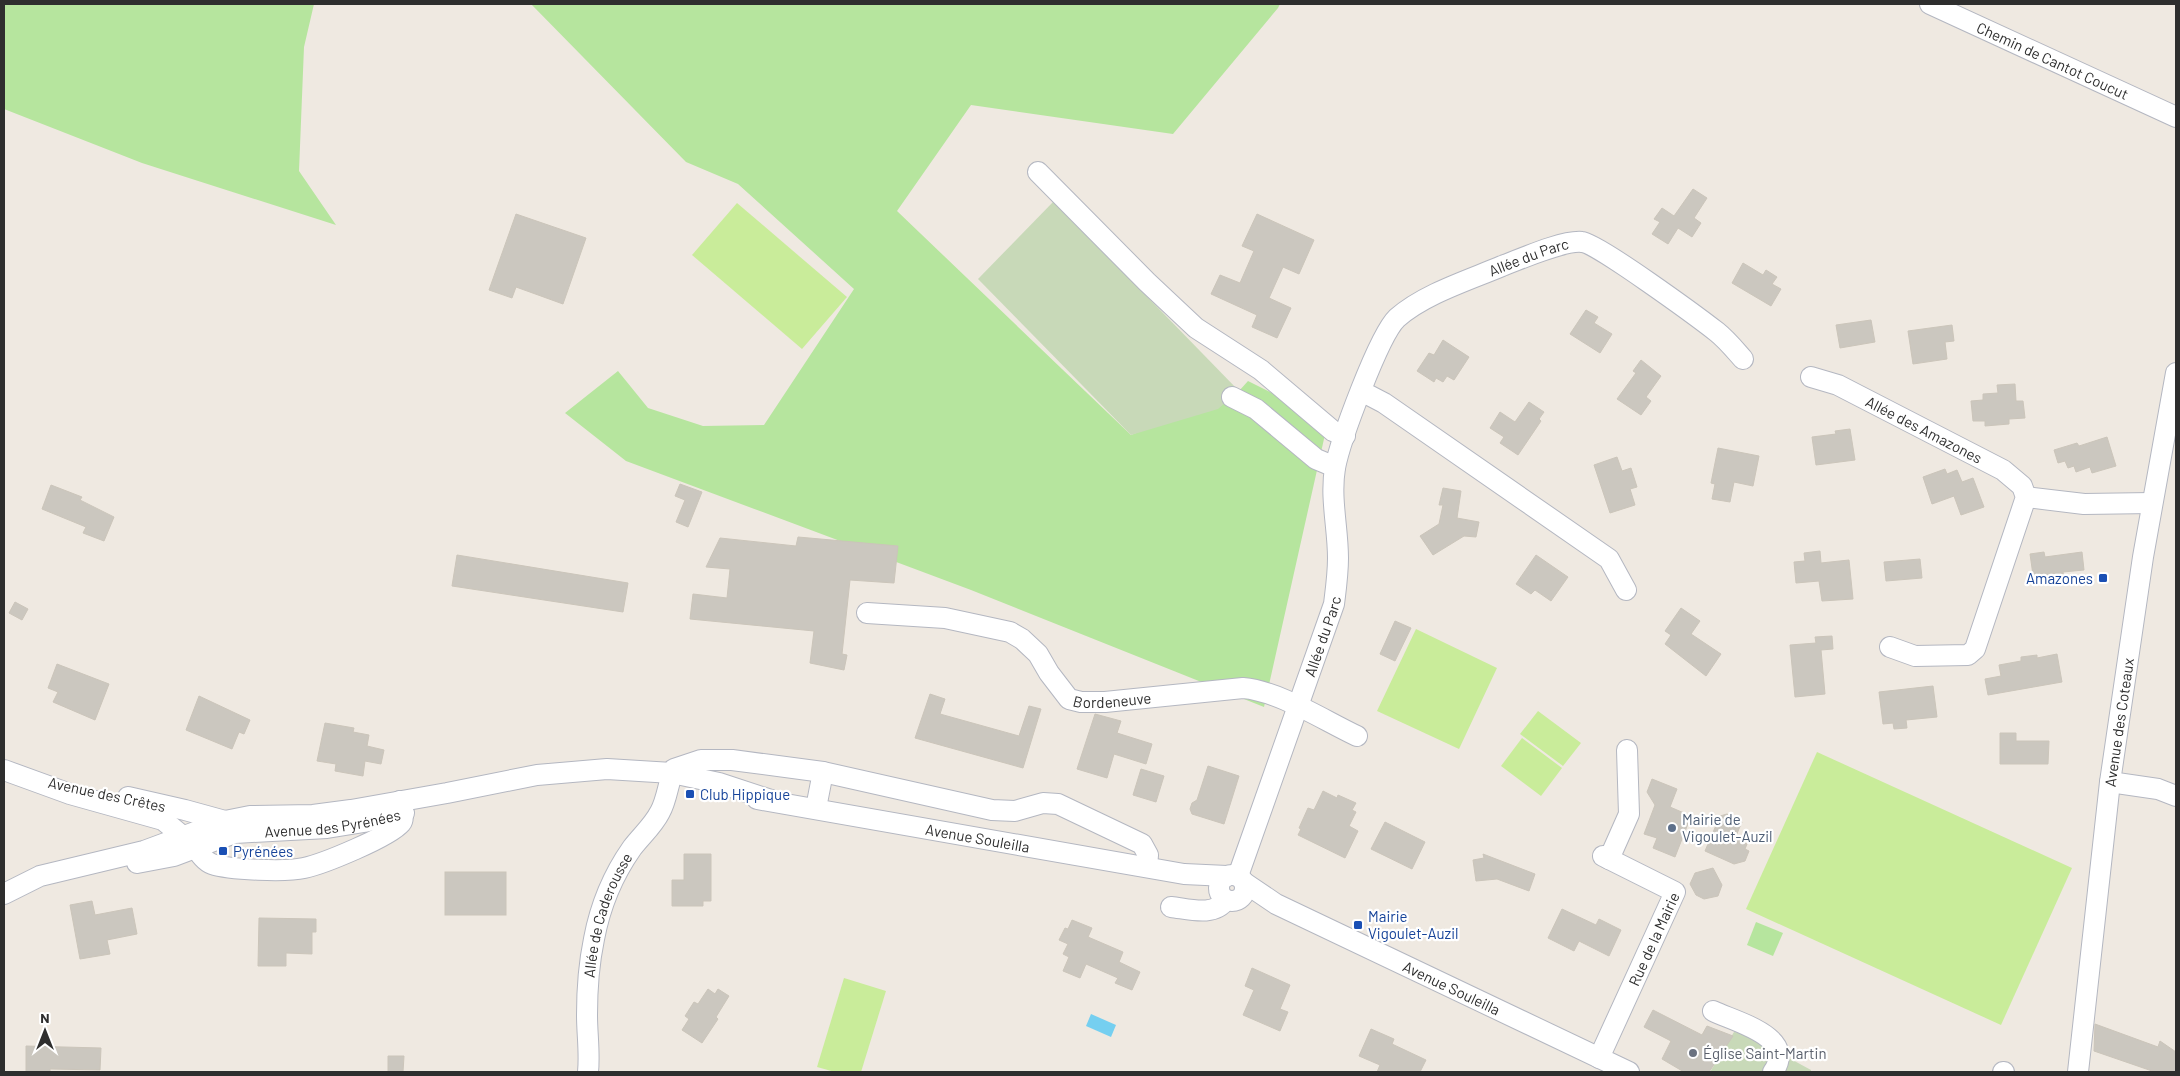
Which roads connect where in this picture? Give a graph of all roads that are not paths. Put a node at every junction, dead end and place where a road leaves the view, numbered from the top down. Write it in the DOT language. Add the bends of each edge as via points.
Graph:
graph roads {
  1 [pos="1930,4"];
  2 [pos="2176,117"];
  3 [pos="1038,172"];
  4 [pos="1743,359"];
  5 [pos="2176,373"];
  6 [pos="1811,377"];
  7 [pos="1361,390"];
  8 [pos="1232,397"];
  9 [pos="1345,436"];
  10 [pos="1335,467"];
  11 [pos="2026,497"];
  12 [pos="2152,503"];
  13 [pos="1626,590"];
  14 [pos="867,613"];
  15 [pos="1890,647"];
  16 [pos="1297,707"];
  17 [pos="1356,736"];
  18 [pos="1627,750"];
  19 [pos="4,770"];
  20 [pos="823,772"];
  21 [pos="28,778"];
  22 [pos="670,780"];
  23 [pos="2110,782"];
  24 [pos="2176,796"];
  25 [pos="401,807"];
  26 [pos="816,808"];
  27 [pos="185,810"];
  28 [pos="141,814"];
  29 [pos="225,821"];
  30 [pos="193,838"];
  31 [pos="144,851"];
  32 [pos="1147,867"];
  33 [pos="68,868"];
  34 [pos="1232,888"];
  35 [pos="4,894"];
  36 [pos="1170,907"];
  37 [pos="1713,1011"];
  38 [pos="1599,1058"];
  39 [pos="588,1072"];
  40 [pos="1629,1072"];
  41 [pos="1773,1072"];
  42 [pos="2078,1072"];
  1 -- 2 [label="street, Chemin de Cantot Coucut"];
  3 -- 9 [label="street" via="1196,328 1261,370 1333,431"];
  4 -- 7 [label="street, Allée du Parc" via="1718,333 1616,260 1583,242 1561,245 1521,259 1411,307 1396,319 1385,336"];
  5 -- 12 [label="street, Avenue des Coteaux"];
  6 -- 11 [label="street, Allée des Amazones" via="1838,385 2003,470 2022,486"];
  7 -- 9 [label="street, Allée du Parc"];
  7 -- 13 [label="street" via="1609,559"];
  8 -- 10 [label="street" via="1256,409 1316,459"];
  9 -- 10 [label="street, Allée du Parc"];
  10 -- 16 [label="street, Allée du Parc" via="1333,497 1338,581 1334,604"];
  11 -- 12 [label="street" via="2084,504"];
  11 -- 15 [label="street" via="1975,649 1968,655 1915,656"];
  12 -- 23 [label="street, Avenue des Coteaux"];
  14 -- 16 [label="street, Bordeneuve" via="945,618 1010,632 1038,654 1069,698 1081,702 1243,688 1260,690"];
  16 -- 17 [label="street, Bordeneuve"];
  16 -- 34 [label="street, Allée du Parc"];
  18 -- 38 [label="street, Rue de la Mairie" via="1629,814 1606,858 1675,892"];
  19 -- 21 [label="street, Avenue des Crêtes"];
  20 -- 22 [label="street" via="732,760 701,760 674,769"];
  20 -- 26 [label="street"];
  20 -- 32 [label="street" via="992,810 1015,811 1044,803 1058,804 1142,844 1148,855"];
  21 -- 27 [label="street, Avenue des Crêtes"];
  21 -- 28 [label="street, Avenue des Crêtes"];
  22 -- 25 [label="street, Avenue des Pyrénées" via="638,780 575,771 447,793"];
  22 -- 26 [label="street, Avenue Souleilla" via="716,794"];
  22 -- 39 [label="street, Allée de Caderousse" via="661,812 633,846 611,884 598,923 587,1012"];
  23 -- 24 [label="street"];
  23 -- 42 [label="street, Avenue des Coteaux"];
  25 -- 29 [label="street, Avenue des Pyrénées" via="313,815 250,816"];
  25 -- 30 [label="street, Avenue des Pyrénées" via="364,822 327,828 235,833 216,839"];
  25 -- 30 [label="street" via="401,823 388,832 330,860 302,868 231,868 210,863 198,852"];
  26 -- 32 [label="street, Avenue Souleilla"];
  27 -- 29 [label="street, Avenue des Crêtes"];
  27 -- 30 [label="street, Avenue des Crêtes" via="196,820"];
  28 -- 30 [label="street, Avenue des Crêtes" via="163,820"];
  28 -- 31 [label="street, Avenue des Crêtes" via="148,831"];
  29 -- 30 [label="street, Avenue des Pyrénées"];
  30 -- 31 [label="street, Avenue des Pyrénées"];
  30 -- 33 [label="street, Avenue des Pyrénées" via="149,862"];
  31 -- 33 [label="street, Avenue des Pyrénées"];
  32 -- 34 [label="street, Avenue Souleilla"];
  33 -- 35 [label="street, Avenue des Pyrénées" via="40,876"];
  34 -- 36 [label="street" via="1222,906 1203,912"];
  34 -- 38 [label="street, Avenue Souleilla" via="1276,904"];
  37 -- 41 [label="street" via="1774,1042 1780,1058"];
  38 -- 40 [label="street, Avenue Souleilla"];
}
